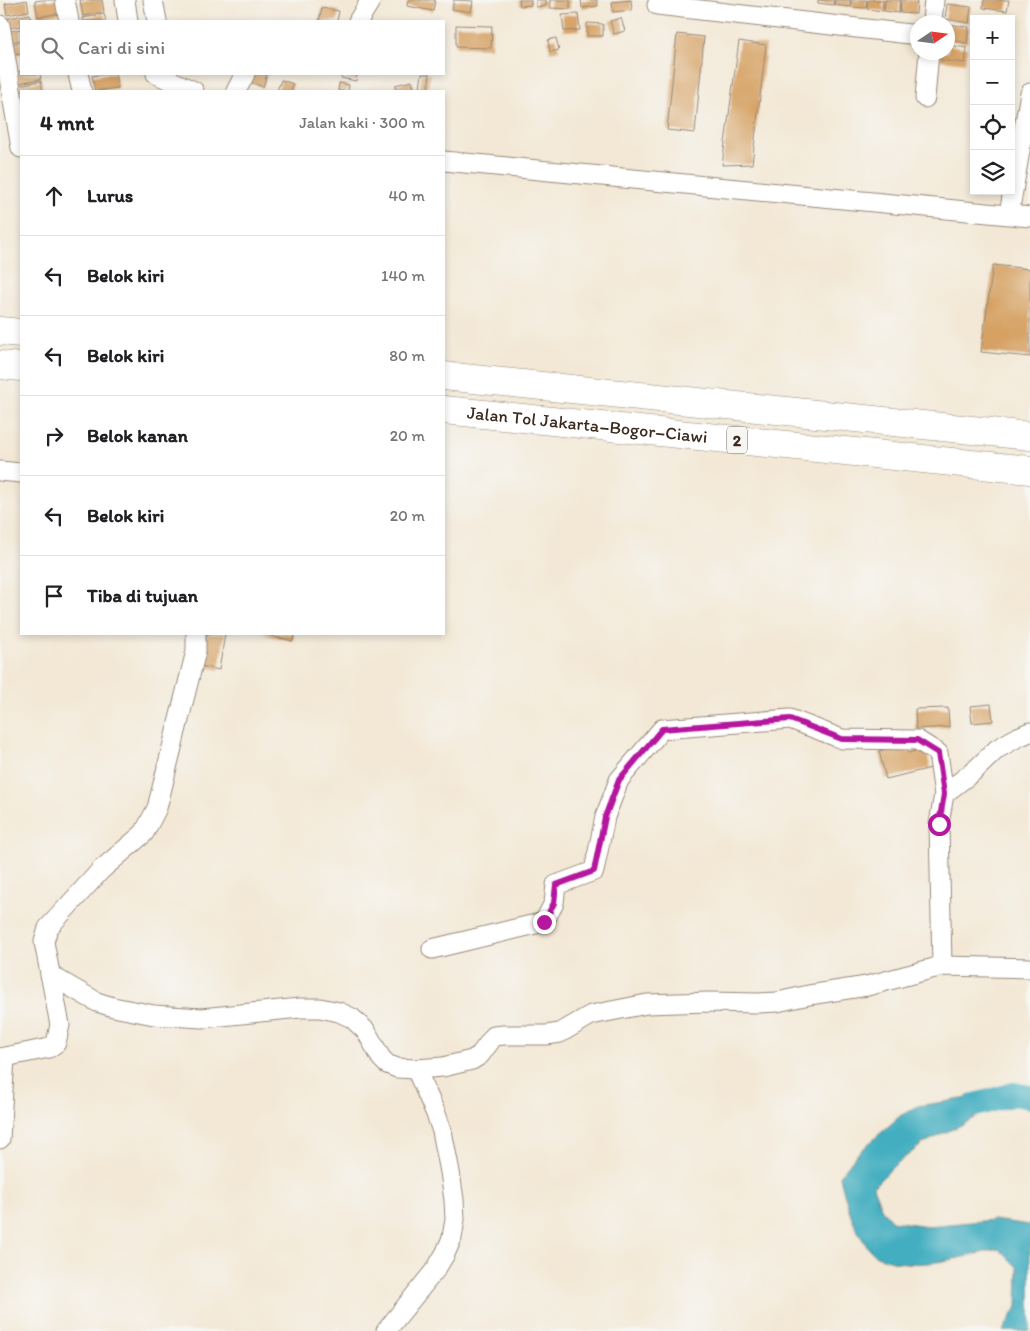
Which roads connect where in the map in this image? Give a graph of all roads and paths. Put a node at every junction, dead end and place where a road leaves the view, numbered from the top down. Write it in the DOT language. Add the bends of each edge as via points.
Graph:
graph roads {
  1 [pos="65,0"];
  2 [pos="125,0"];
  3 [pos="153,0"];
  4 [pos="371,0"];
  5 [pos="934,0"];
  6 [pos="657,5"];
  7 [pos="933,15"];
  8 [pos="69,20"];
  9 [pos="128,20"];
  10 [pos="157,20"];
  11 [pos="359,20"];
  12 [pos="0,25"];
  13 [pos="910,34"];
  14 [pos="928,60"];
  15 [pos="78,75"];
  16 [pos="158,75"];
  17 [pos="244,75"];
  18 [pos="82,90"];
  19 [pos="192,90"];
  20 [pos="237,90"];
  21 [pos="1030,93"];
  22 [pos="925,98"];
  23 [pos="7,111"];
  24 [pos="20,145"];
  25 [pos="445,161"];
  26 [pos="1009,214"];
  27 [pos="1030,216"];
  28 [pos="0,331"];
  29 [pos="20,333"];
  30 [pos="0,365"];
  31 [pos="20,367"];
  32 [pos="445,376"];
  33 [pos="445,410"];
  34 [pos="1030,436"];
  35 [pos="1030,470"];
  36 [pos="0,471"];
  37 [pos="20,473"];
  38 [pos="196,635"];
  39 [pos="1030,732"];
  40 [pos="944,794"];
  41 [pos="432,948"];
  42 [pos="942,966"];
  43 [pos="1030,968"];
  44 [pos="50,975"];
  45 [pos="3,1057"];
  46 [pos="416,1070"];
  47 [pos="0,1139"];
  48 [pos="386,1331"];
  1 -- 8 [label="street"];
  2 -- 9 [label="street"];
  3 -- 10 [label="street"];
  4 -- 11 [label="street"];
  5 -- 7 [label="street"];
  6 -- 13 [label="street"];
  12 -- 23 [label="street"];
  14 -- 22 [label="street"];
  15 -- 18 [label="street"];
  16 -- 19 [label="street"];
  17 -- 20 [label="street"];
  21 -- 26 [label="street"];
  23 -- 24 [label="street"];
  25 -- 26 [label="street"];
  26 -- 27 [label="street"];
  28 -- 29 [label="highway"];
  30 -- 31 [label="highway"];
  32 -- 34 [label="highway, Jalan Tol Jakarta–Bogor–Ciawi / 2"];
  33 -- 35 [label="highway, Jalan Tol Jakarta–Bogor–Ciawi / 2"];
  36 -- 37 [label="street"];
  38 -- 44 [label="street" via="196,651 157,808 144,833 101,870 48,928 44,942"];
  39 -- 40 [label="street" via="997,749"];
  40 -- 41 [label="street" via="938,753 917,740 842,739 790,719 662,729 619,780 605,817 594,871 556,885 554,903 544,922"];
  40 -- 42 [label="street" via="939,824"];
  42 -- 43 [label="street"];
  42 -- 46 [label="street" via="866,986 777,1002 646,1004 609,1011 591,1015 560,1033 494,1036 472,1060"];
  44 -- 45 [label="street" via="60,1025 56,1043 49,1048"];
  44 -- 46 [label="street" via="97,1002 154,1015 202,1018 300,1008 339,1012 352,1018 366,1031 387,1064"];
  45 -- 47 [label="street"];
  46 -- 48 [label="street" via="442,1131 455,1219 452,1238 436,1269"];
}
